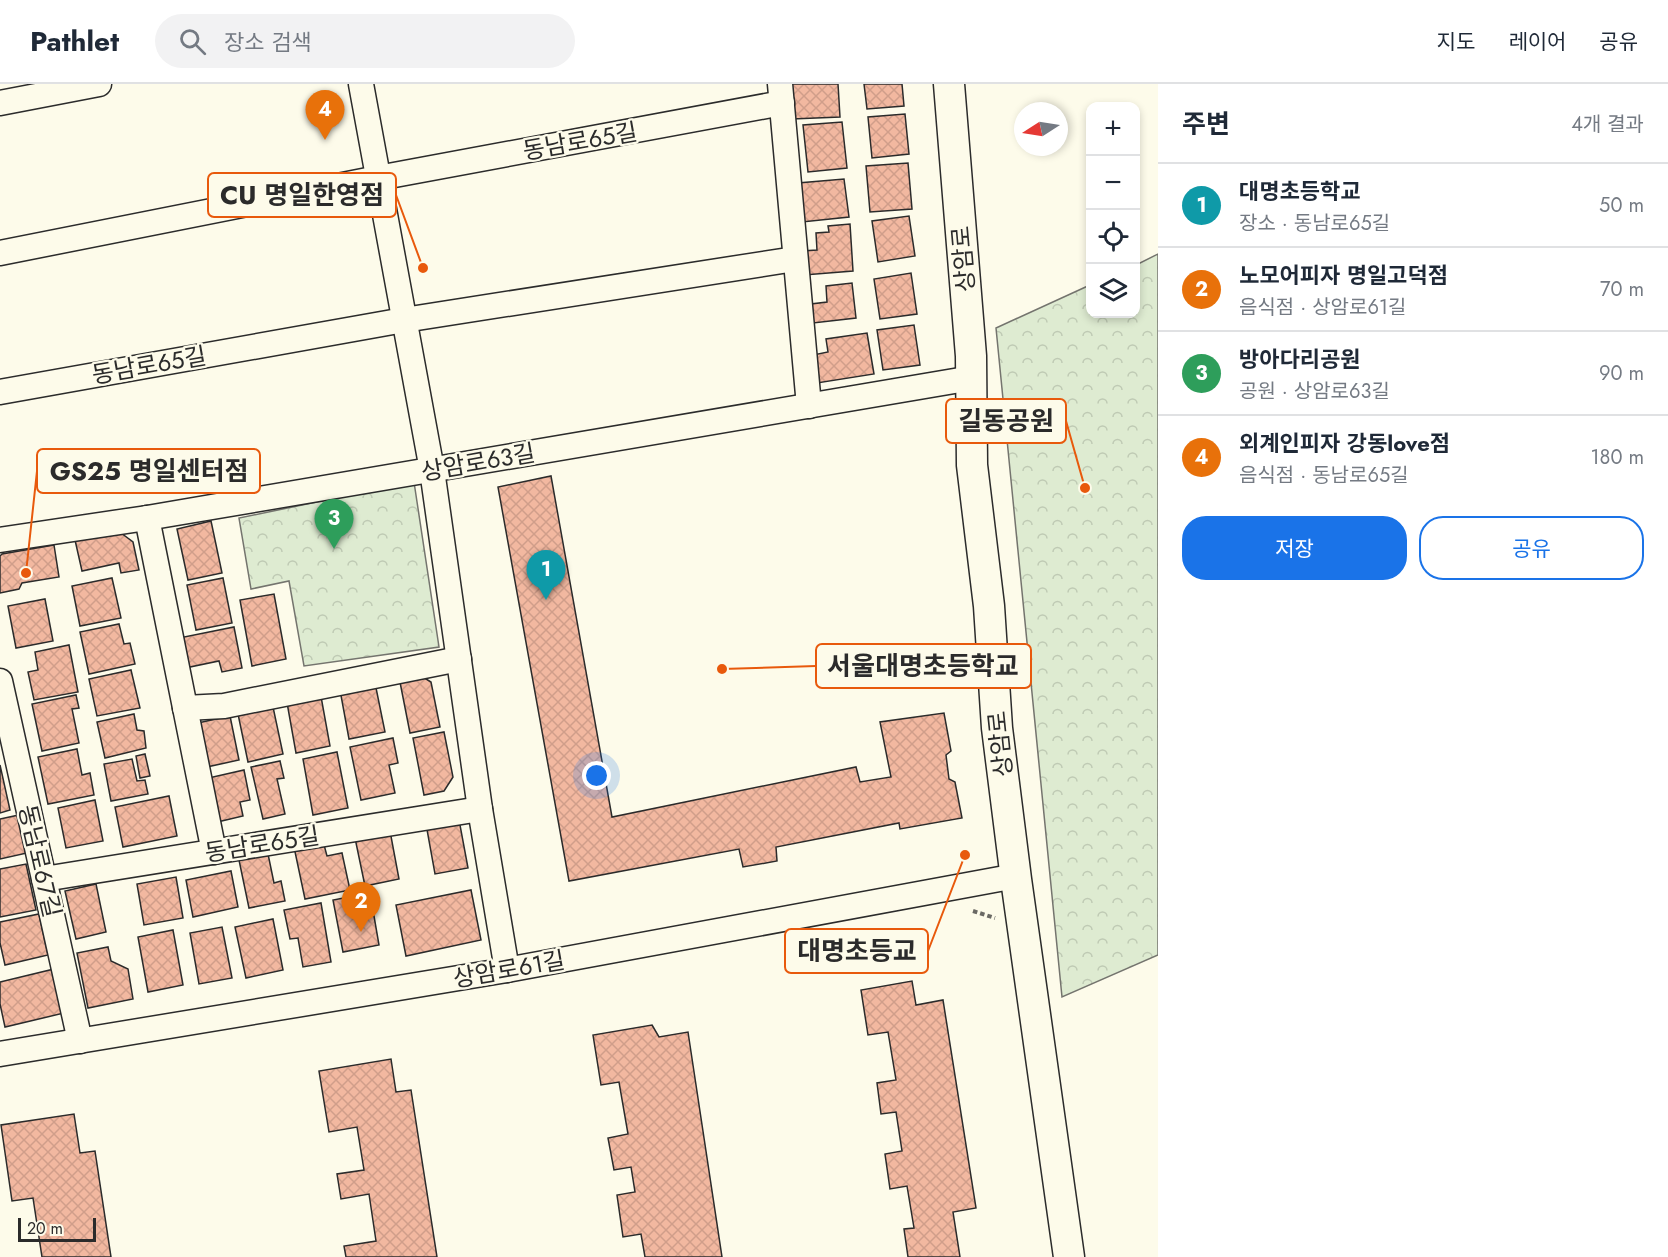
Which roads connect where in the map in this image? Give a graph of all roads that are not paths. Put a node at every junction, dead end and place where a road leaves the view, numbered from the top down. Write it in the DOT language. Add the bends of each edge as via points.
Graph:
graph roads {
  1 [pos="99,84"];
  2 [pos="361,84"];
  3 [pos="948,84"];
  4 [pos="781,94"];
  5 [pos="0,103"];
  6 [pos="378,178"];
  7 [pos="0,253"];
  8 [pos="795,259"];
  9 [pos="404,320"];
  10 [pos="972,378"];
  11 [pos="0,392"];
  12 [pos="808,406"];
  13 [pos="432,470"];
  14 [pos="147,518"];
  15 [pos="0,540"];
  16 [pos="459,659"];
  17 [pos="0,681"];
  18 [pos="185,708"];
  19 [pos="480,809"];
  20 [pos="214,852"];
  21 [pos="1016,876"];
  22 [pos="44,879"];
  23 [pos="507,970"];
  24 [pos="80,1041"];
  25 [pos="0,1054"];
  26 [pos="1069,1257"];
  1 -- 5 [label="street"];
  2 -- 6 [label="street"];
  3 -- 10 [label="street, 상암로"];
  4 -- 6 [label="street, 동남로65길"];
  4 -- 8 [label="street"];
  6 -- 7 [label="street, 동남로65길"];
  6 -- 9 [label="street"];
  8 -- 9 [label="street, 동남로65길"];
  8 -- 12 [label="street"];
  9 -- 11 [label="street, 동남로65길"];
  9 -- 13 [label="street"];
  10 -- 12 [label="street, 상암로63길"];
  10 -- 21 [label="street, 상암로" via="972,465 989,606 997,728"];
  12 -- 13 [label="street, 상암로63길"];
  13 -- 14 [label="street, 상암로63길"];
  13 -- 16 [label="street"];
  14 -- 15 [label="street, 상암로63길"];
  14 -- 18 [label="street"];
  16 -- 18 [label="street" via="224,705"];
  16 -- 19 [label="street"];
  17 -- 22 [label="street, 동남로67길"];
  18 -- 20 [label="street"];
  19 -- 20 [label="street, 동남로65길"];
  19 -- 23 [label="street"];
  20 -- 22 [label="street, 동남로65길"];
  21 -- 23 [label="street, 상암로61길"];
  21 -- 26 [label="street, 상암로"];
  22 -- 24 [label="street, 동남로67길"];
  23 -- 24 [label="street, 상암로61길"];
  24 -- 25 [label="street, 상암로61길"];
}
